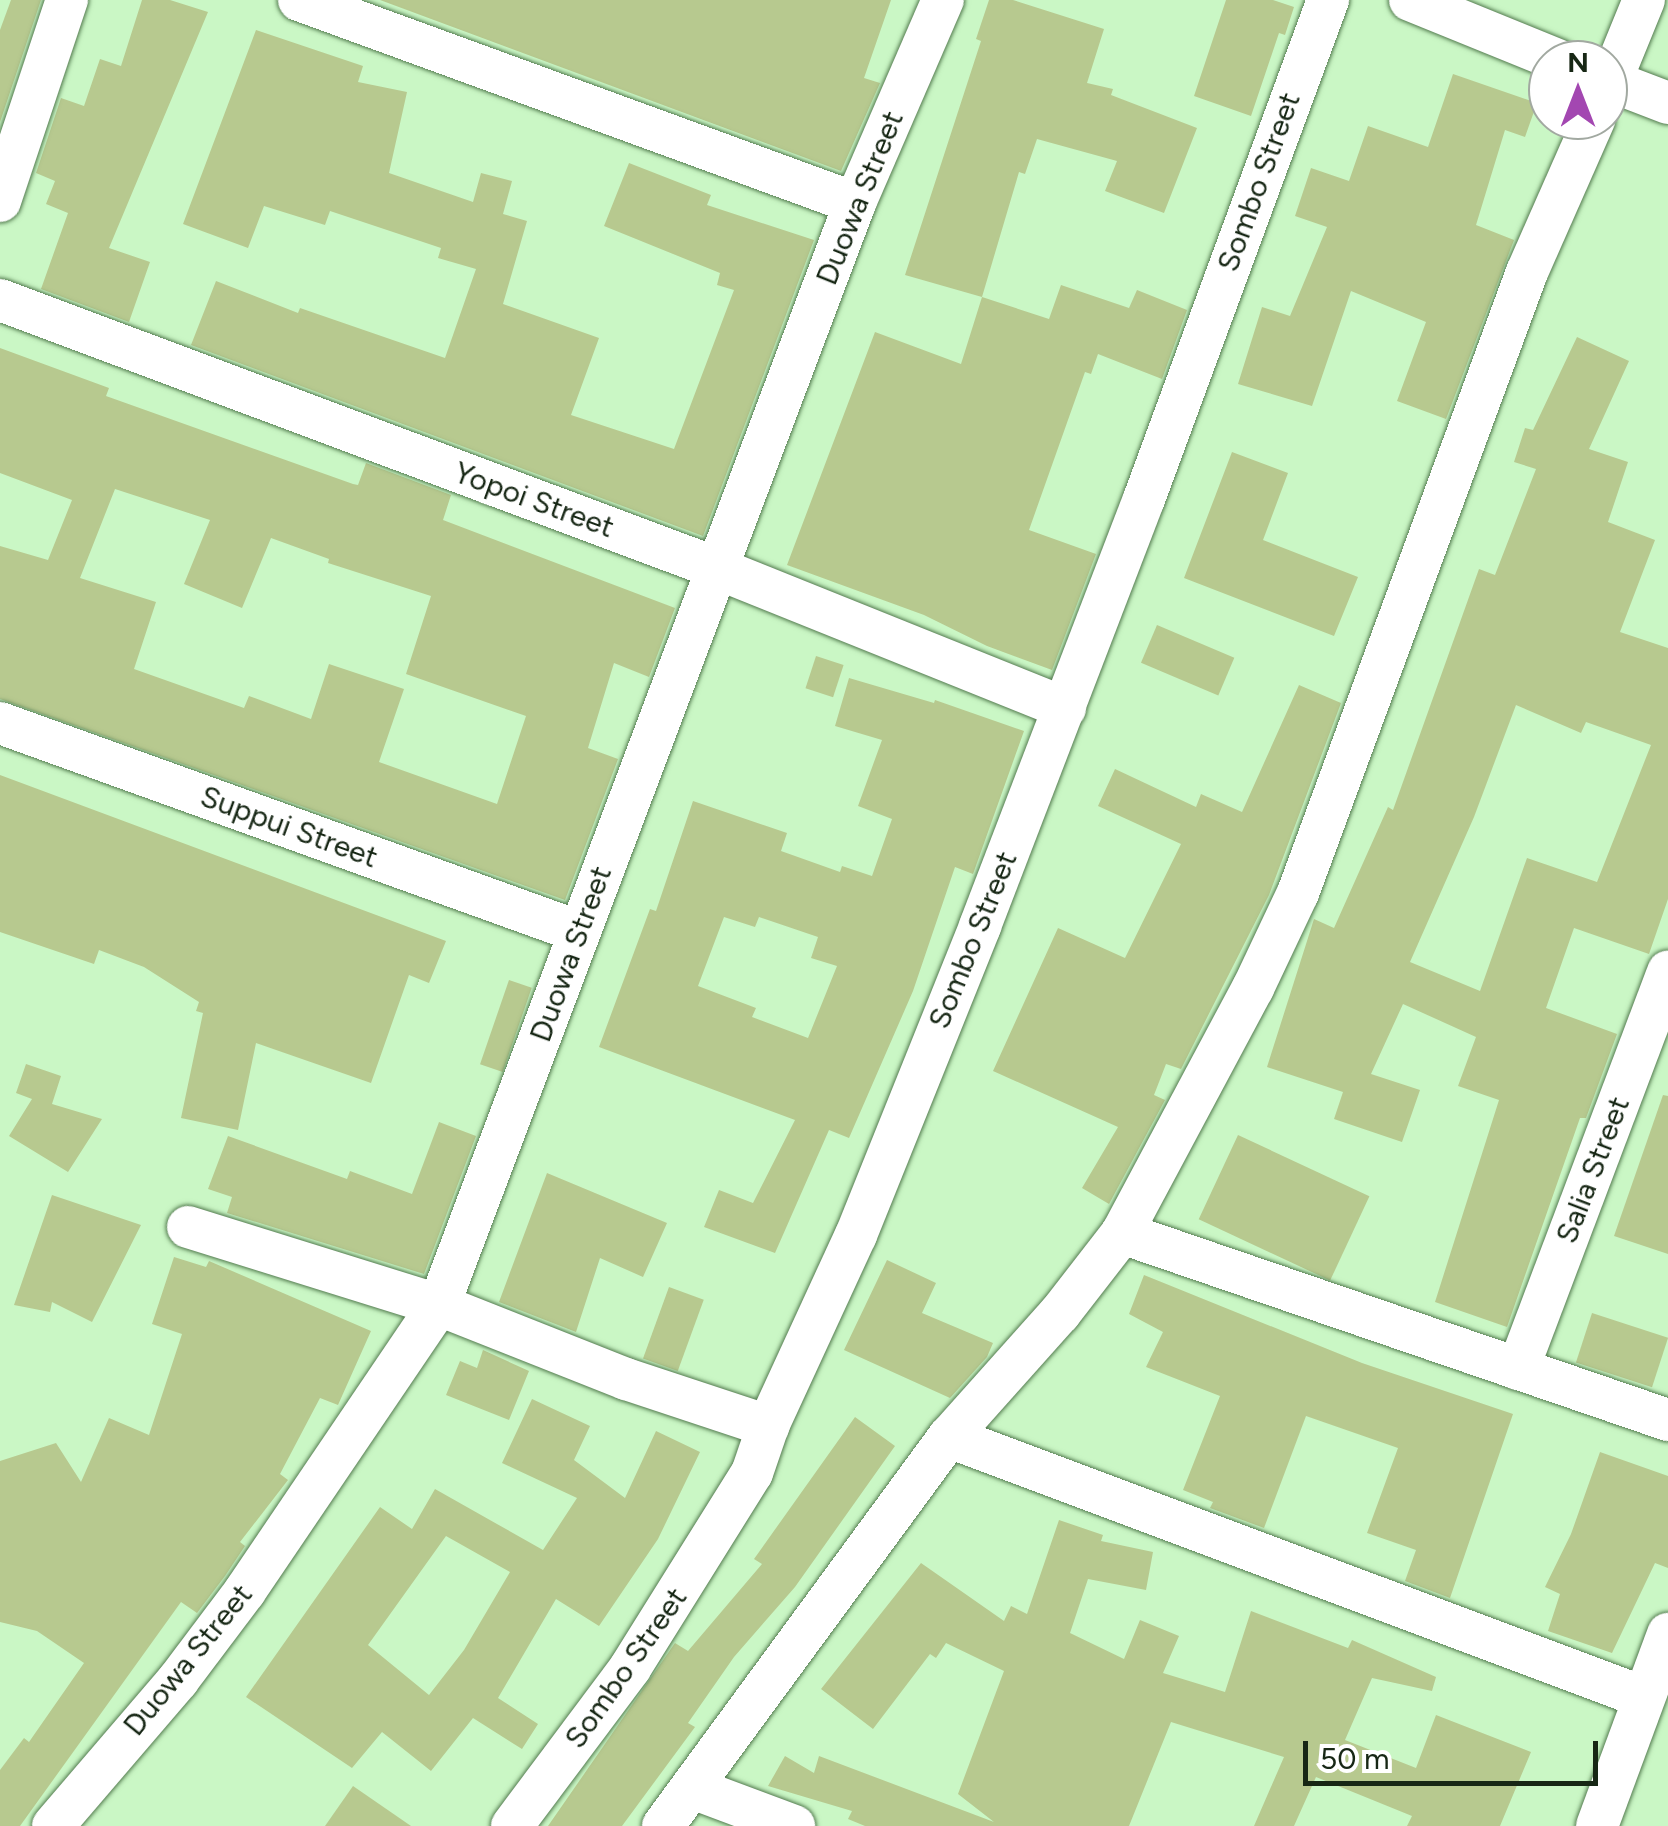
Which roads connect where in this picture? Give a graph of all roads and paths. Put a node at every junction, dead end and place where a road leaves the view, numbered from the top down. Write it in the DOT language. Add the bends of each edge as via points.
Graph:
graph roads {
  1 [pos="67,0"];
  2 [pos="298,0"];
  3 [pos="942,0"];
  4 [pos="1328,0"];
  5 [pos="1410,0"];
  6 [pos="1644,0"];
  7 [pos="1627,40"];
  8 [pos="1528,48"];
  9 [pos="1628,89"];
  10 [pos="1668,103"];
  11 [pos="1585,140"];
  12 [pos="0,202"];
  13 [pos="854,203"];
  14 [pos="0,300"];
  15 [pos="718,569"];
  16 [pos="1064,708"];
  17 [pos="0,723"];
  18 [pos="577,931"];
  19 [pos="1668,972"];
  20 [pos="188,1227"];
  21 [pos="1122,1233"];
  22 [pos="439,1305"];
  23 [pos="1518,1369"];
  24 [pos="1668,1420"];
  25 [pos="768,1426"];
  26 [pos="949,1437"];
  27 [pos="1668,1634"];
  28 [pos="1643,1697"];
  29 [pos="694,1789"];
  30 [pos="52,1826"];
  31 [pos="512,1826"];
  32 [pos="664,1826"];
  33 [pos="794,1826"];
  34 [pos="1596,1826"];
  1 -- 12 [label="street"];
  2 -- 13 [label="street"];
  3 -- 13 [label="street, Duowa Street"];
  4 -- 16 [label="street, Sombo Street"];
  5 -- 8 [label="street"];
  6 -- 7 [label="street"];
  9 -- 10 [label="street"];
  11 -- 21 [label="street" via="1527,272 1298,892"];
  13 -- 15 [label="street, Duowa Street"];
  14 -- 15 [label="street, Yopoi Street"];
  15 -- 16 [label="street, Yopoi Street"];
  15 -- 18 [label="street, Duowa Street"];
  16 -- 25 [label="street, Sombo Street" via="856,1235"];
  17 -- 18 [label="street, Suppui Street"];
  18 -- 22 [label="street, Duowa Street"];
  19 -- 23 [label="street, Salia Street"];
  20 -- 22 [label="street"];
  21 -- 23 [label="street"];
  21 -- 26 [label="street"];
  22 -- 25 [label="street" via="626,1380"];
  22 -- 30 [label="street, Duowa Street" via="246,1591"];
  23 -- 24 [label="street"];
  25 -- 31 [label="street, Sombo Street" via="752,1473 700,1561"];
  26 -- 28 [label="street"];
  26 -- 29 [label="street"];
  27 -- 28 [label="street"];
  28 -- 34 [label="street"];
  29 -- 32 [label="street"];
  29 -- 33 [label="street"];
}
